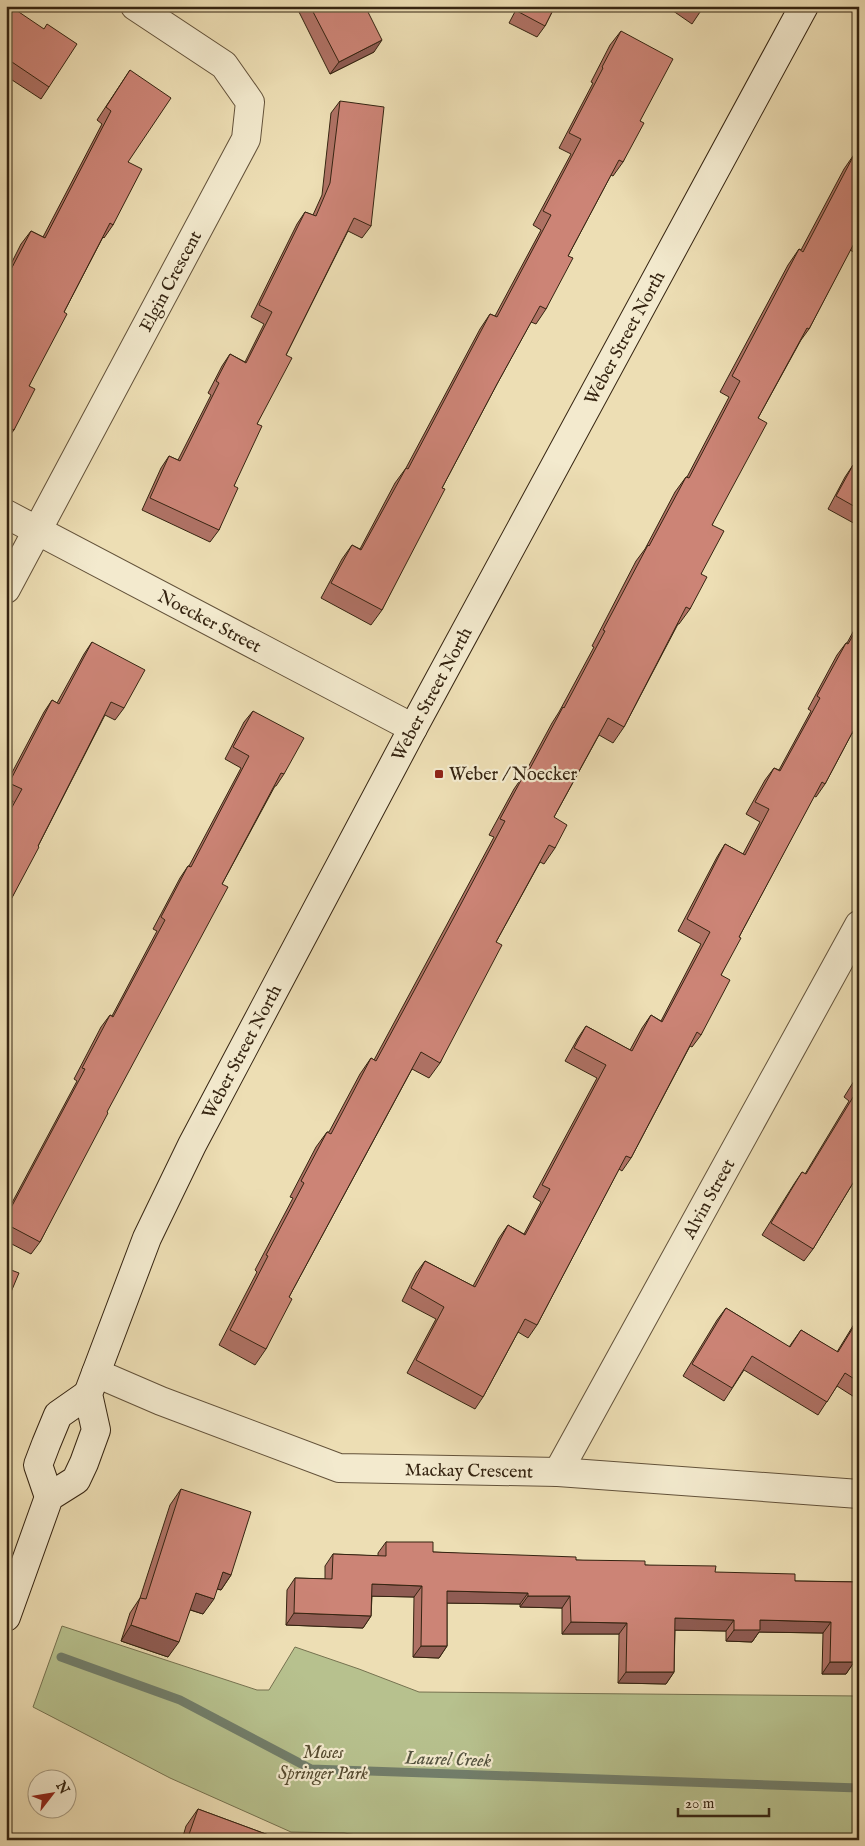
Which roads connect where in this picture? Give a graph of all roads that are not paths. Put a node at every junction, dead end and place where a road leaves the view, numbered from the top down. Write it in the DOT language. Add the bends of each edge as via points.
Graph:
graph roads {
  1 [pos="135,6"];
  2 [pos="804,6"];
  3 [pos="6,514"];
  4 [pos="38,530"];
  5 [pos="6,589"];
  6 [pos="413,728"];
  7 [pos="859,924"];
  8 [pos="92,1384"];
  9 [pos="558,1472"];
  10 [pos="859,1494"];
  11 [pos="49,1497"];
  12 [pos="6,1617"];
  1 -- 4 [label="street, Elgin Crescent" via="224,65 250,102 246,139"];
  2 -- 6 [label="street, Weber Street North"];
  3 -- 4 [label="street, Noecker Street"];
  4 -- 5 [label="street, Elgin Crescent"];
  4 -- 6 [label="street, Noecker Street"];
  6 -- 8 [label="street, Weber Street North" via="192,1145 147,1238"];
  7 -- 9 [label="street, Alvin Street"];
  8 -- 9 [label="street, Mackay Crescent" via="153,1398 338,1468"];
  8 -- 11 [label="street" via="96,1430 84,1463 76,1480"];
  8 -- 11 [label="street" via="58,1414 38,1465"];
  9 -- 10 [label="street, Mackay Crescent"];
  11 -- 12 [label="street"];
}
